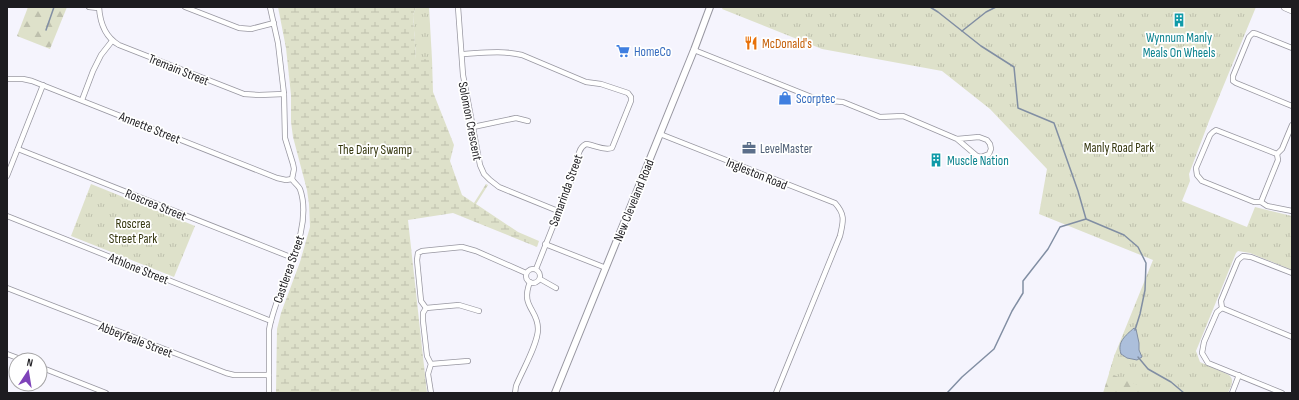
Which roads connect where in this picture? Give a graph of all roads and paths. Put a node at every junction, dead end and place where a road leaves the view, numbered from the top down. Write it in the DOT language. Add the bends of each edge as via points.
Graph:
graph roads {
  1 [pos="89,7"];
  2 [pos="186,7"];
  3 [pos="270,7"];
  4 [pos="458,7"];
  5 [pos="710,7"];
  6 [pos="1285,7"];
  7 [pos="98,8"];
  8 [pos="1292,10"];
  9 [pos="274,24"];
  10 [pos="112,41"];
  11 [pos="1292,48"];
  12 [pos="694,50"];
  13 [pos="462,54"];
  14 [pos="7,79"];
  15 [pos="43,85"];
  16 [pos="284,94"];
  17 [pos="82,100"];
  18 [pos="1292,106"];
  19 [pos="528,121"];
  20 [pos="1292,125"];
  21 [pos="473,127"];
  22 [pos="660,134"];
  23 [pos="957,138"];
  24 [pos="18,149"];
  25 [pos="1277,154"];
  26 [pos="7,176"];
  27 [pos="292,179"];
  28 [pos="1261,202"];
  29 [pos="558,211"];
  30 [pos="1292,211"];
  31 [pos="7,216"];
  32 [pos="545,244"];
  33 [pos="293,258"];
  34 [pos="606,268"];
  35 [pos="536,269"];
  36 [pos="526,273"];
  37 [pos="1292,273"];
  38 [pos="540,279"];
  39 [pos="530,282"];
  40 [pos="7,288"];
  41 [pos="556,288"];
  42 [pos="426,308"];
  43 [pos="1222,308"];
  44 [pos="479,311"];
  45 [pos="271,321"];
  46 [pos="1292,337"];
  47 [pos="468,361"];
  48 [pos="431,364"];
  49 [pos="48,370"];
  50 [pos="269,375"];
  51 [pos="1239,375"];
  52 [pos="106,393"];
  53 [pos="269,393"];
  54 [pos="431,393"];
  55 [pos="515,393"];
  56 [pos="555,393"];
  57 [pos="776,393"];
  58 [pos="1232,393"];
  59 [pos="1282,393"];
  1 -- 7 [label="street"];
  2 -- 9 [label="street" via="238,28 251,29"];
  3 -- 9 [label="street, Castlerea Street"];
  4 -- 13 [label="street, Solomon Crescent"];
  5 -- 12 [label="street, New Cleveland Road"];
  6 -- 8 [label="main road"];
  7 -- 10 [label="street" via="105,32"];
  9 -- 16 [label="street, Castlerea Street"];
  10 -- 16 [label="street, Tremain Street" via="119,46 244,94"];
  10 -- 17 [label="street" via="101,55"];
  11 -- 18 [label="street" via="1253,33 1249,37 1233,81"];
  12 -- 22 [label="street, New Cleveland Road"];
  12 -- 23 [label="street" via="819,100 843,102 880,117 902,116"];
  13 -- 21 [label="street, Solomon Crescent" via="463,75"];
  13 -- 29 [label="street, Samarinda Street" via="502,52 522,55 586,82 628,93 631,97 612,148 586,144 580,149"];
  14 -- 15 [label="street, Annette Street" via="23,79"];
  15 -- 17 [label="street, Annette Street"];
  15 -- 24 [label="street"];
  16 -- 27 [label="street, Castlerea Street" via="285,138 294,169"];
  17 -- 27 [label="street, Annette Street" via="277,178"];
  19 -- 21 [label="street" via="516,118"];
  20 -- 25 [label="street" via="1282,149"];
  21 -- 29 [label="street, Solomon Crescent" via="480,165 490,180 499,187"];
  22 -- 34 [label="street, New Cleveland Road"];
  22 -- 57 [label="street, Ingleston Road" via="835,204 842,210 840,236"];
  23 -- 23 [label="street" via="979,137 987,140 991,149 989,154 977,156"];
  24 -- 26 [label="street"];
  24 -- 33 [label="street, Roscrea Street"];
  25 -- 28 [label="street" via="1278,160"];
  25 -- 28 [label="street" via="1216,130 1210,135 1196,168 1197,175 1202,181 1254,202"];
  27 -- 33 [label="street, Castlerea Street" via="300,189 302,208 302,224"];
  28 -- 30 [label="street" via="1267,206"];
  29 -- 32 [label="street, Samarinda Street"];
  31 -- 45 [label="street, Athlone Street"];
  32 -- 34 [label="street"];
  32 -- 35 [label="street, Samarinda Street"];
  33 -- 45 [label="street, Castlerea Street"];
  34 -- 56 [label="street, New Cleveland Road"];
  35 -- 36 [label="street" via="529,269"];
  35 -- 38 [label="street"];
  36 -- 39 [label="street" via="526,280"];
  36 -- 42 [label="street" via="462,247 422,251 418,253 417,260 421,301"];
  37 -- 43 [label="street" via="1243,256 1238,260 1221,301"];
  38 -- 39 [label="street"];
  38 -- 41 [label="street"];
  39 -- 55 [label="street" via="526,298 537,323 537,337"];
  40 -- 50 [label="street, Abbeyfeale Street" via="226,374"];
  42 -- 44 [label="street" via="459,305"];
  42 -- 48 [label="street" via="423,321 427,356"];
  43 -- 46 [label="street"];
  43 -- 51 [label="street" via="1217,312 1202,353 1208,363"];
  45 -- 50 [label="street, Castlerea Street"];
  47 -- 48 [label="street"];
  48 -- 54 [label="street" via="428,374"];
  49 -- 52 [label="street"];
  50 -- 53 [label="street, Castlerea Street"];
  51 -- 58 [label="street"];
  51 -- 59 [label="street"];
}
